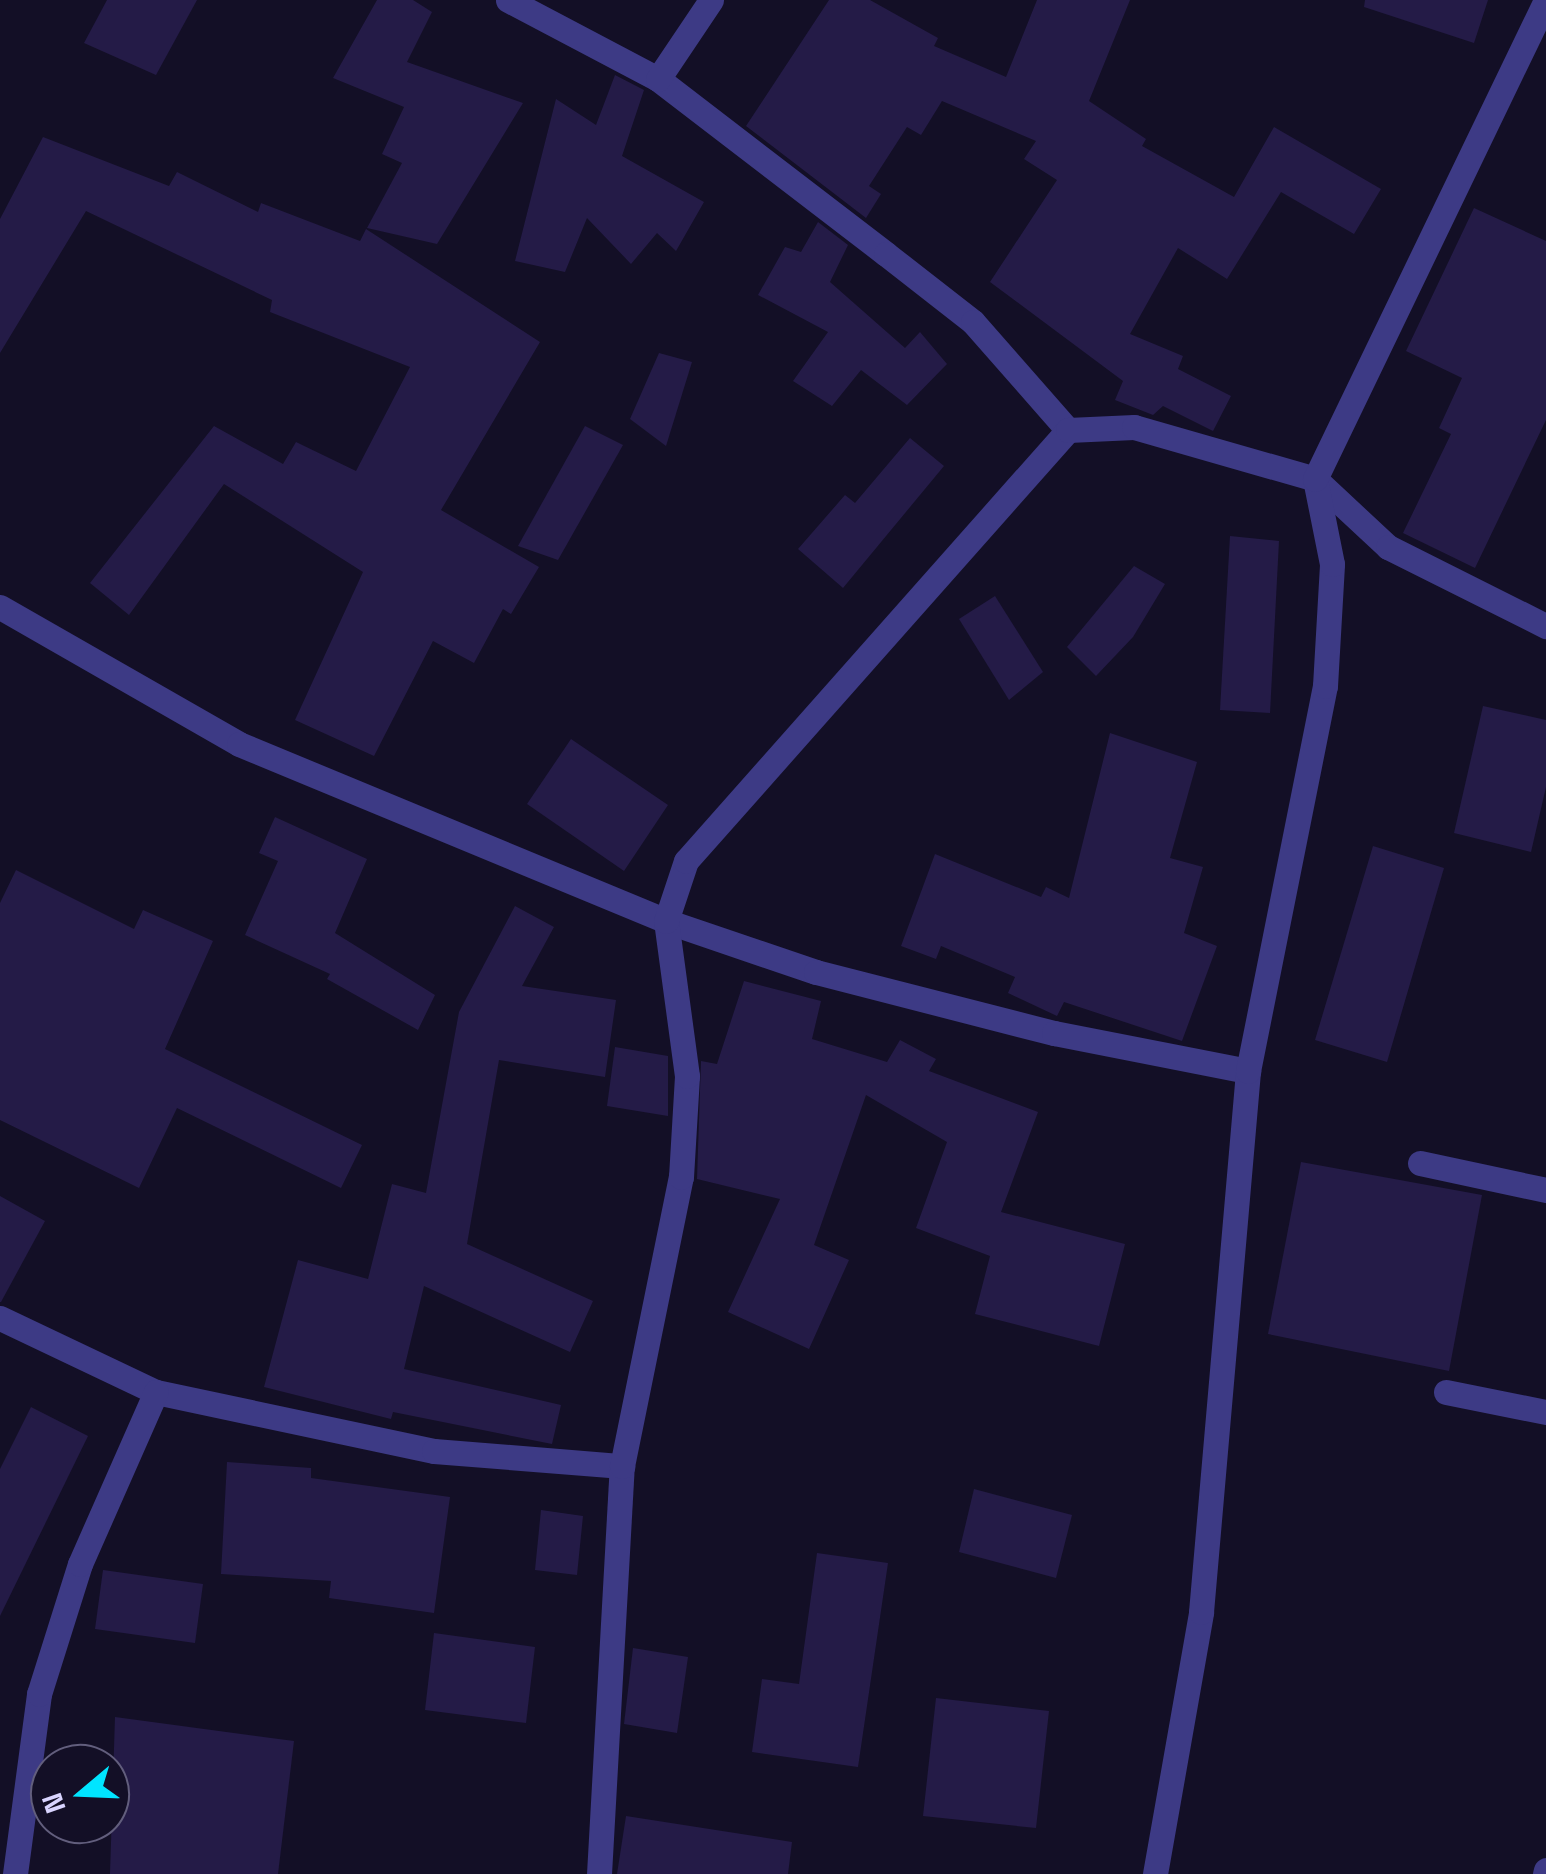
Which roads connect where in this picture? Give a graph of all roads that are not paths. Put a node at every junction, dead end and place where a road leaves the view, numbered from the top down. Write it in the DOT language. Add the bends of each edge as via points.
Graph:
graph roads {
  1 [pos="508,0"];
  2 [pos="712,0"];
  3 [pos="1546,0"];
  4 [pos="658,79"];
  5 [pos="1068,430"];
  6 [pos="1315,479"];
  7 [pos="0,607"];
  8 [pos="1546,626"];
  9 [pos="666,921"];
  10 [pos="1248,1071"];
  11 [pos="1420,1163"];
  12 [pos="1546,1190"];
  13 [pos="0,1318"];
  14 [pos="156,1392"];
  15 [pos="1446,1392"];
  16 [pos="1546,1412"];
  17 [pos="622,1466"];
  18 [pos="15,1874"];
  19 [pos="599,1874"];
  20 [pos="1155,1874"];
  1 -- 4 [label="street"];
  2 -- 4 [label="street"];
  3 -- 6 [label="street"];
  4 -- 5 [label="street" via="973,322"];
  5 -- 6 [label="street" via="1134,427"];
  5 -- 9 [label="street" via="686,860"];
  6 -- 8 [label="street" via="1388,547"];
  6 -- 10 [label="street" via="1332,564 1325,686"];
  7 -- 9 [label="street" via="239,744"];
  9 -- 10 [label="street" via="871,986"];
  9 -- 17 [label="street" via="687,1076 681,1177"];
  10 -- 20 [label="street" via="1202,1612"];
  11 -- 12 [label="street"];
  13 -- 14 [label="street"];
  14 -- 17 [label="street" via="434,1452"];
  14 -- 18 [label="street" via="80,1564 39,1694"];
  15 -- 16 [label="street"];
  17 -- 19 [label="street"];
}
